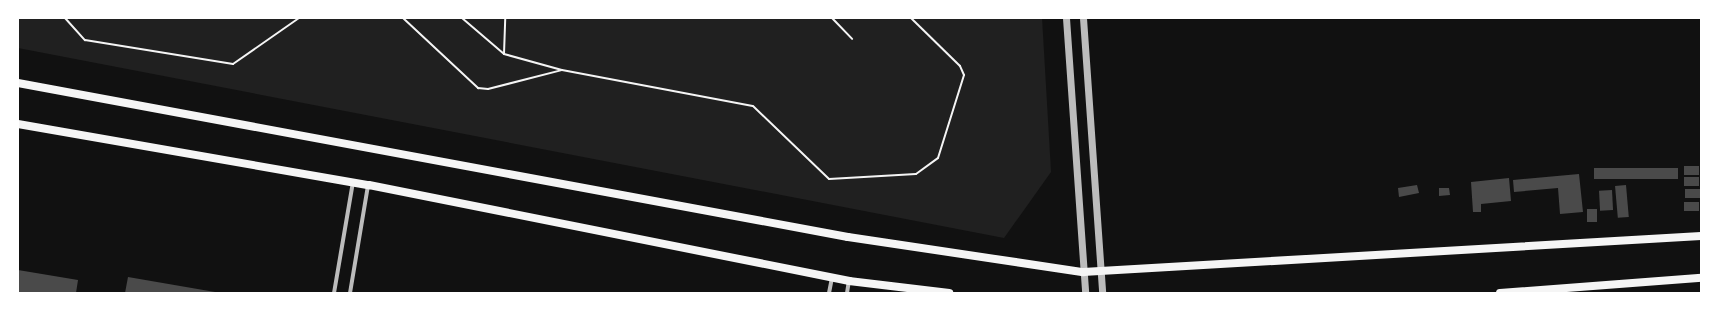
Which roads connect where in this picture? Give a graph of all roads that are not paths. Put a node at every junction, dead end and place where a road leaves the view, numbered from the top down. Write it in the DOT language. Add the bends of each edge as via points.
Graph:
graph roads {
  1 [pos="1066,18"];
  2 [pos="1083,18"];
  3 [pos="18,83"];
  4 [pos="18,124"];
  5 [pos="353,182"];
  6 [pos="368,185"];
  7 [pos="1701,236"];
  8 [pos="1101,271"];
  9 [pos="1082,272"];
  10 [pos="832,277"];
  11 [pos="1701,278"];
  12 [pos="849,280"];
  13 [pos="1573,291"];
  14 [pos="334,293"];
  15 [pos="350,293"];
  16 [pos="829,293"];
  17 [pos="847,293"];
  18 [pos="949,293"];
  19 [pos="1085,293"];
  20 [pos="1102,293"];
  21 [pos="1500,293"];
  1 -- 9 [label="street"];
  2 -- 8 [label="street"];
  3 -- 9 [label="main road" via="848,237"];
  4 -- 5 [label="main road"];
  5 -- 6 [label="main road"];
  5 -- 14 [label="street"];
  6 -- 10 [label="main road"];
  6 -- 15 [label="street"];
  7 -- 8 [label="main road"];
  8 -- 9 [label="main road"];
  8 -- 20 [label="street"];
  9 -- 19 [label="street"];
  10 -- 12 [label="main road"];
  10 -- 16 [label="street"];
  11 -- 13 [label="main road"];
  12 -- 17 [label="street"];
  12 -- 18 [label="main road"];
  13 -- 21 [label="main road"];
}
